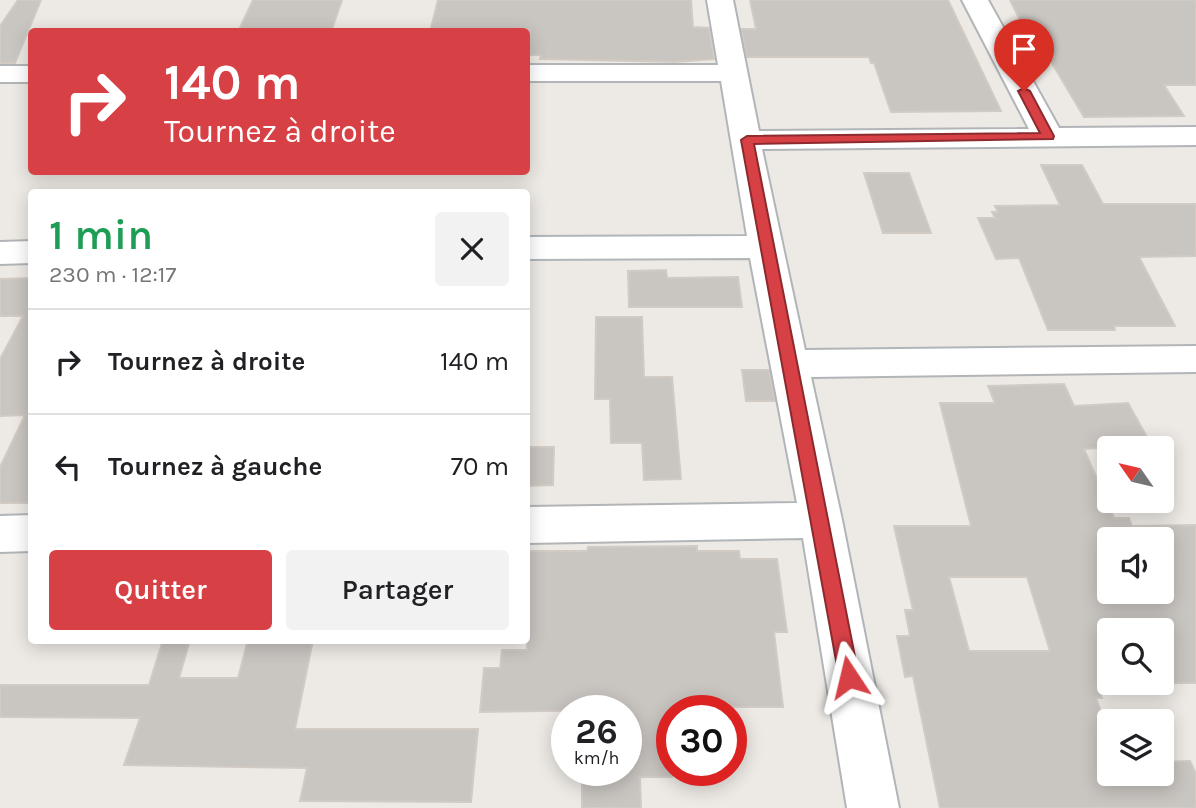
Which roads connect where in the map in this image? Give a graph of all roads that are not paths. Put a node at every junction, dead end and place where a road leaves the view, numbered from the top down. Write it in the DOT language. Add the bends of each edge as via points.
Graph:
graph roads {
  1 [pos="720,0"];
  2 [pos="975,0"];
  3 [pos="530,73"];
  4 [pos="734,73"];
  5 [pos="0,74"];
  6 [pos="28,74"];
  7 [pos="1196,135"];
  8 [pos="1048,136"];
  9 [pos="747,140"];
  10 [pos="765,247"];
  11 [pos="530,248"];
  12 [pos="28,252"];
  13 [pos="0,253"];
  14 [pos="1187,359"];
  15 [pos="791,364"];
  16 [pos="1196,392"];
  17 [pos="821,520"];
  18 [pos="530,525"];
  19 [pos="28,533"];
  20 [pos="0,534"];
  21 [pos="873,808"];
  1 -- 4 [label="street"];
  2 -- 8 [label="street"];
  3 -- 4 [label="street"];
  4 -- 9 [label="street"];
  5 -- 6 [label="street"];
  7 -- 8 [label="street"];
  8 -- 9 [label="street"];
  9 -- 10 [label="street"];
  10 -- 11 [label="street"];
  10 -- 15 [label="street"];
  12 -- 13 [label="street"];
  14 -- 15 [label="street"];
  14 -- 16 [label="street"];
  15 -- 17 [label="street"];
  17 -- 18 [label="street"];
  17 -- 21 [label="street"];
  19 -- 20 [label="street"];
}
